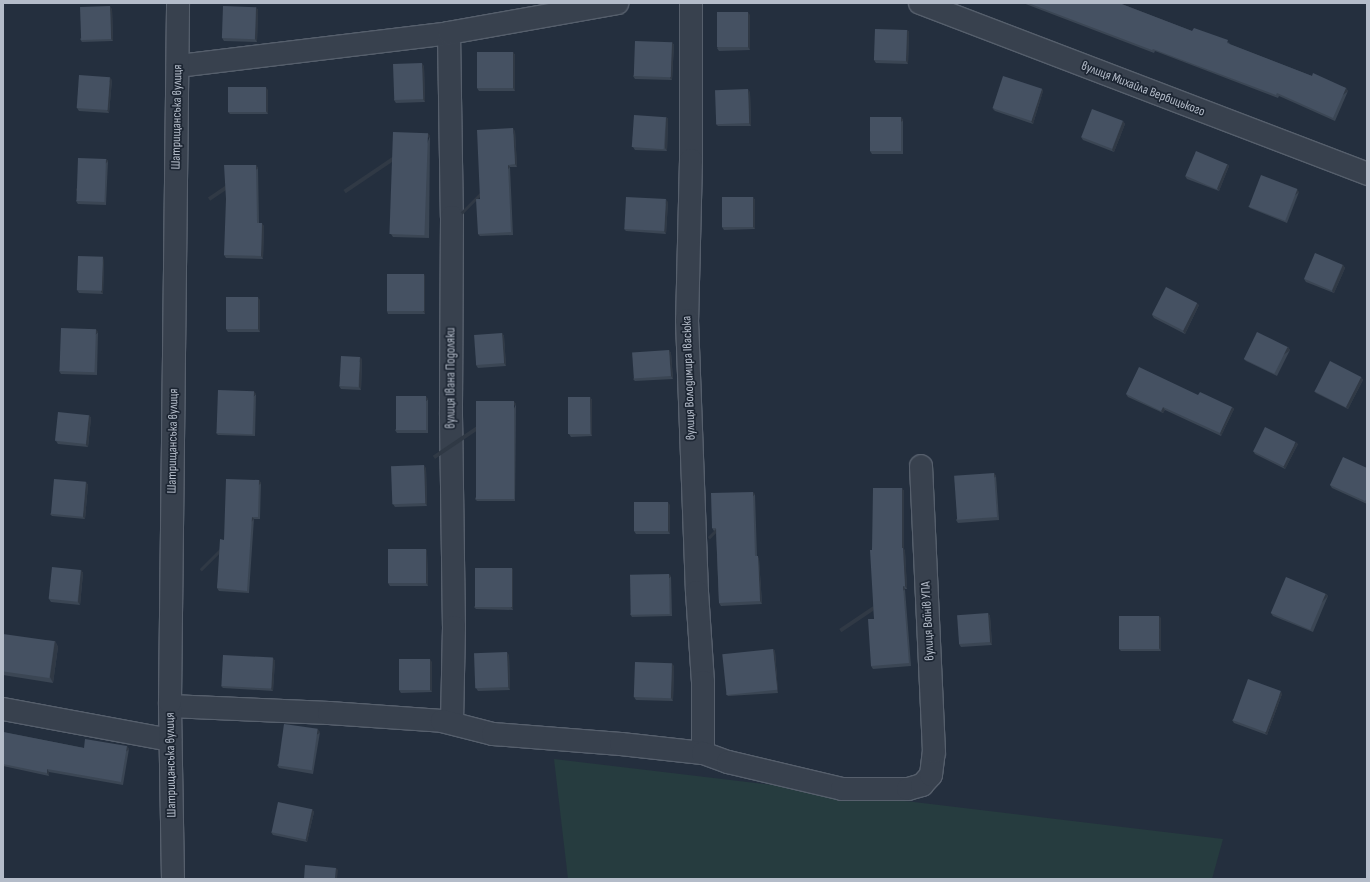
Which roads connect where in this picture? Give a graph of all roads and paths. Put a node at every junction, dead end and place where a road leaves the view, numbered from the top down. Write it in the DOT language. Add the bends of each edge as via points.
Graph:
graph roads {
  1 [pos="178,3"];
  2 [pos="617,3"];
  3 [pos="691,3"];
  4 [pos="920,3"];
  5 [pos="449,33"];
  6 [pos="178,66"];
  7 [pos="1367,174"];
  8 [pos="921,466"];
  9 [pos="170,706"];
  10 [pos="3,709"];
  11 [pos="452,723"];
  12 [pos="170,740"];
  13 [pos="703,753"];
  14 [pos="173,879"];
  1 -- 6 [label="street, Шатрищанська вулиця"];
  2 -- 5 [label="street"];
  3 -- 13 [label="street, вулиця Володимира Івасюка" via="687,320 703,682"];
  4 -- 7 [label="street, вулиця Михайла Вербицького"];
  5 -- 6 [label="street"];
  5 -- 11 [label="street, вулиця Івана Подоляки" via="454,627"];
  6 -- 9 [label="street, Шатрищанська вулиця"];
  8 -- 13 [label="street, вулиця Воїнів УПА" via="934,752 931,775 922,785 908,789 847,789 728,762"];
  9 -- 11 [label="street" via="329,713"];
  9 -- 12 [label="street, Шатрищанська вулиця"];
  10 -- 12 [label="street"];
  11 -- 13 [label="street" via="493,734"];
  12 -- 14 [label="street, Шатрищанська вулиця"];
}
